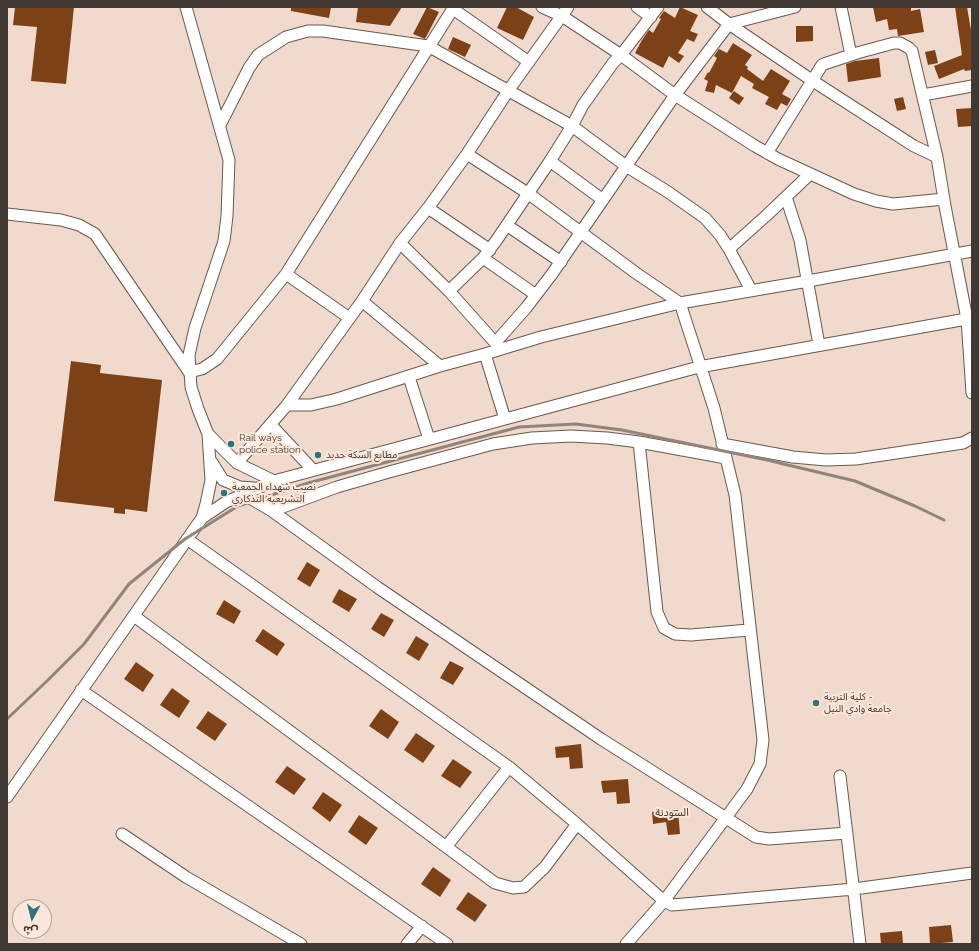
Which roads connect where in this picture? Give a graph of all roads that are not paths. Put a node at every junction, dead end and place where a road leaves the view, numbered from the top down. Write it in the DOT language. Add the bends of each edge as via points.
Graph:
graph roads {
  1 [pos="186,7"];
  2 [pos="542,7"];
  3 [pos="637,7"];
  4 [pos="658,7"];
  5 [pos="707,7"];
  6 [pos="795,7"];
  7 [pos="841,7"];
  8 [pos="453,8"];
  9 [pos="565,12"];
  10 [pos="651,17"];
  11 [pos="729,24"];
  12 [pos="428,46"];
  13 [pos="621,55"];
  14 [pos="851,55"];
  15 [pos="529,62"];
  16 [pos="814,81"];
  17 [pos="972,86"];
  18 [pos="508,91"];
  19 [pos="675,95"];
  20 [pos="923,95"];
  21 [pos="220,126"];
  22 [pos="572,126"];
  23 [pos="767,153"];
  24 [pos="467,154"];
  25 [pos="937,157"];
  26 [pos="550,161"];
  27 [pos="626,166"];
  28 [pos="810,174"];
  29 [pos="529,194"];
  30 [pos="786,197"];
  31 [pos="944,199"];
  32 [pos="603,200"];
  33 [pos="428,208"];
  34 [pos="7,214"];
  35 [pos="508,226"];
  36 [pos="581,232"];
  37 [pos="400,243"];
  38 [pos="730,249"];
  39 [pos="972,252"];
  40 [pos="486,254"];
  41 [pos="954,255"];
  42 [pos="561,262"];
  43 [pos="286,274"];
  44 [pos="808,281"];
  45 [pos="751,290"];
  46 [pos="449,291"];
  47 [pos="536,295"];
  48 [pos="362,301"];
  49 [pos="680,303"];
  50 [pos="348,317"];
  51 [pos="970,318"];
  52 [pos="819,345"];
  53 [pos="498,346"];
  54 [pos="485,354"];
  55 [pos="440,366"];
  56 [pos="699,367"];
  57 [pos="189,372"];
  58 [pos="409,377"];
  59 [pos="972,393"];
  60 [pos="287,405"];
  61 [pos="505,419"];
  62 [pos="271,425"];
  63 [pos="208,434"];
  64 [pos="972,438"];
  65 [pos="429,439"];
  66 [pos="639,442"];
  67 [pos="722,444"];
  68 [pos="210,458"];
  69 [pos="726,458"];
  70 [pos="237,463"];
  71 [pos="313,470"];
  72 [pos="274,481"];
  73 [pos="256,488"];
  74 [pos="243,494"];
  75 [pos="272,511"];
  76 [pos="202,518"];
  77 [pos="187,539"];
  78 [pos="134,616"];
  79 [pos="750,630"];
  80 [pos="81,690"];
  81 [pos="509,767"];
  82 [pos="840,776"];
  83 [pos="7,797"];
  84 [pos="725,817"];
  85 [pos="577,824"];
  86 [pos="847,833"];
  87 [pos="122,834"];
  88 [pos="446,846"];
  89 [pos="972,873"];
  90 [pos="854,889"];
  91 [pos="664,901"];
  92 [pos="422,926"];
  93 [pos="301,944"];
  94 [pos="407,944"];
  95 [pos="447,944"];
  96 [pos="626,944"];
  97 [pos="860,944"];
  1 -- 21 [label="street"];
  2 -- 9 [label="street"];
  3 -- 10 [label="street"];
  4 -- 10 [label="street"];
  5 -- 11 [label="street"];
  6 -- 11 [label="street"];
  7 -- 14 [label="street"];
  8 -- 12 [label="street"];
  8 -- 15 [label="street"];
  9 -- 13 [label="street"];
  9 -- 15 [label="street"];
  10 -- 13 [label="street"];
  11 -- 16 [label="street"];
  11 -- 19 [label="street"];
  12 -- 18 [label="street"];
  12 -- 21 [label="street" via="323,31 308,31 286,36 258,54"];
  12 -- 43 [label="street"];
  13 -- 19 [label="street"];
  13 -- 22 [label="street" via="583,105"];
  14 -- 16 [label="street" via="822,65"];
  14 -- 20 [label="street" via="894,43 906,45 912,51"];
  15 -- 18 [label="street"];
  16 -- 23 [label="street"];
  16 -- 25 [label="street" via="914,146"];
  17 -- 20 [label="street"];
  18 -- 22 [label="street"];
  18 -- 24 [label="street"];
  19 -- 23 [label="street"];
  19 -- 27 [label="street"];
  20 -- 25 [label="street"];
  21 -- 57 [label="street" via="229,160 224,241 195,328 189,355"];
  22 -- 26 [label="street"];
  22 -- 27 [label="street"];
  23 -- 28 [label="street"];
  24 -- 29 [label="street"];
  24 -- 33 [label="street"];
  25 -- 31 [label="street"];
  26 -- 29 [label="street"];
  26 -- 32 [label="street"];
  27 -- 32 [label="street"];
  27 -- 38 [label="street" via="705,218"];
  28 -- 30 [label="street"];
  28 -- 31 [label="street" via="876,201 893,204"];
  29 -- 35 [label="street"];
  29 -- 36 [label="street"];
  30 -- 38 [label="street"];
  30 -- 44 [label="street" via="800,240"];
  31 -- 41 [label="street"];
  32 -- 36 [label="street"];
  33 -- 37 [label="street"];
  33 -- 40 [label="street"];
  34 -- 57 [label="street" via="61,220 79,225 95,234"];
  35 -- 40 [label="street"];
  35 -- 42 [label="street"];
  36 -- 42 [label="street"];
  36 -- 49 [label="street"];
  37 -- 46 [label="street"];
  37 -- 48 [label="street"];
  38 -- 45 [label="street"];
  39 -- 41 [label="street"];
  40 -- 46 [label="street"];
  40 -- 47 [label="street"];
  41 -- 44 [label="street"];
  41 -- 51 [label="street"];
  42 -- 47 [label="street"];
  43 -- 50 [label="street"];
  43 -- 57 [label="street" via="217,359 202,369"];
  44 -- 45 [label="street"];
  44 -- 52 [label="street"];
  45 -- 49 [label="street"];
  46 -- 53 [label="street"];
  47 -- 53 [label="street"];
  48 -- 50 [label="street"];
  48 -- 55 [label="street"];
  49 -- 53 [label="street"];
  49 -- 56 [label="street"];
  50 -- 60 [label="street"];
  51 -- 52 [label="street"];
  51 -- 59 [label="street"];
  52 -- 56 [label="street"];
  53 -- 54 [label="street"];
  54 -- 55 [label="street"];
  54 -- 61 [label="street"];
  55 -- 58 [label="street"];
  56 -- 61 [label="street"];
  56 -- 67 [label="street" via="714,408"];
  57 -- 63 [label="street" via="191,387"];
  58 -- 60 [label="street" via="311,405"];
  58 -- 65 [label="street"];
  60 -- 62 [label="street"];
  61 -- 65 [label="street"];
  62 -- 70 [label="street"];
  62 -- 71 [label="street"];
  63 -- 68 [label="street"];
  63 -- 70 [label="street"];
  64 -- 67 [label="street" via="963,443 856,459 826,460 793,457"];
  65 -- 71 [label="street"];
  66 -- 69 [label="street"];
  66 -- 75 [label="street" via="571,436 493,444 337,487"];
  66 -- 79 [label="street" via="658,612 664,628 674,634 691,635"];
  67 -- 69 [label="street"];
  68 -- 73 [label="street" via="223,480 240,488"];
  68 -- 76 [label="street" via="210,480"];
  69 -- 79 [label="street" via="735,495"];
  70 -- 72 [label="street"];
  71 -- 72 [label="street"];
  72 -- 73 [label="street"];
  73 -- 74 [label="street"];
  74 -- 75 [label="street"];
  74 -- 76 [label="street"];
  75 -- 84 [label="street" via="377,587 594,734"];
  76 -- 77 [label="street"];
  77 -- 78 [label="street"];
  77 -- 81 [label="street"];
  78 -- 80 [label="street"];
  78 -- 88 [label="street"];
  79 -- 84 [label="street" via="763,740 760,764 747,789"];
  80 -- 83 [label="street"];
  80 -- 92 [label="street"];
  81 -- 85 [label="street"];
  81 -- 88 [label="street"];
  82 -- 86 [label="street"];
  84 -- 86 [label="street" via="762,839"];
  84 -- 91 [label="street"];
  85 -- 88 [label="street" via="545,867 524,887 513,888 495,883"];
  85 -- 91 [label="street"];
  86 -- 90 [label="street"];
  87 -- 93 [label="street" via="186,877"];
  89 -- 90 [label="street"];
  90 -- 91 [label="street" via="672,905"];
  90 -- 97 [label="street"];
  91 -- 96 [label="street"];
  92 -- 94 [label="street"];
  92 -- 95 [label="street"];
}
